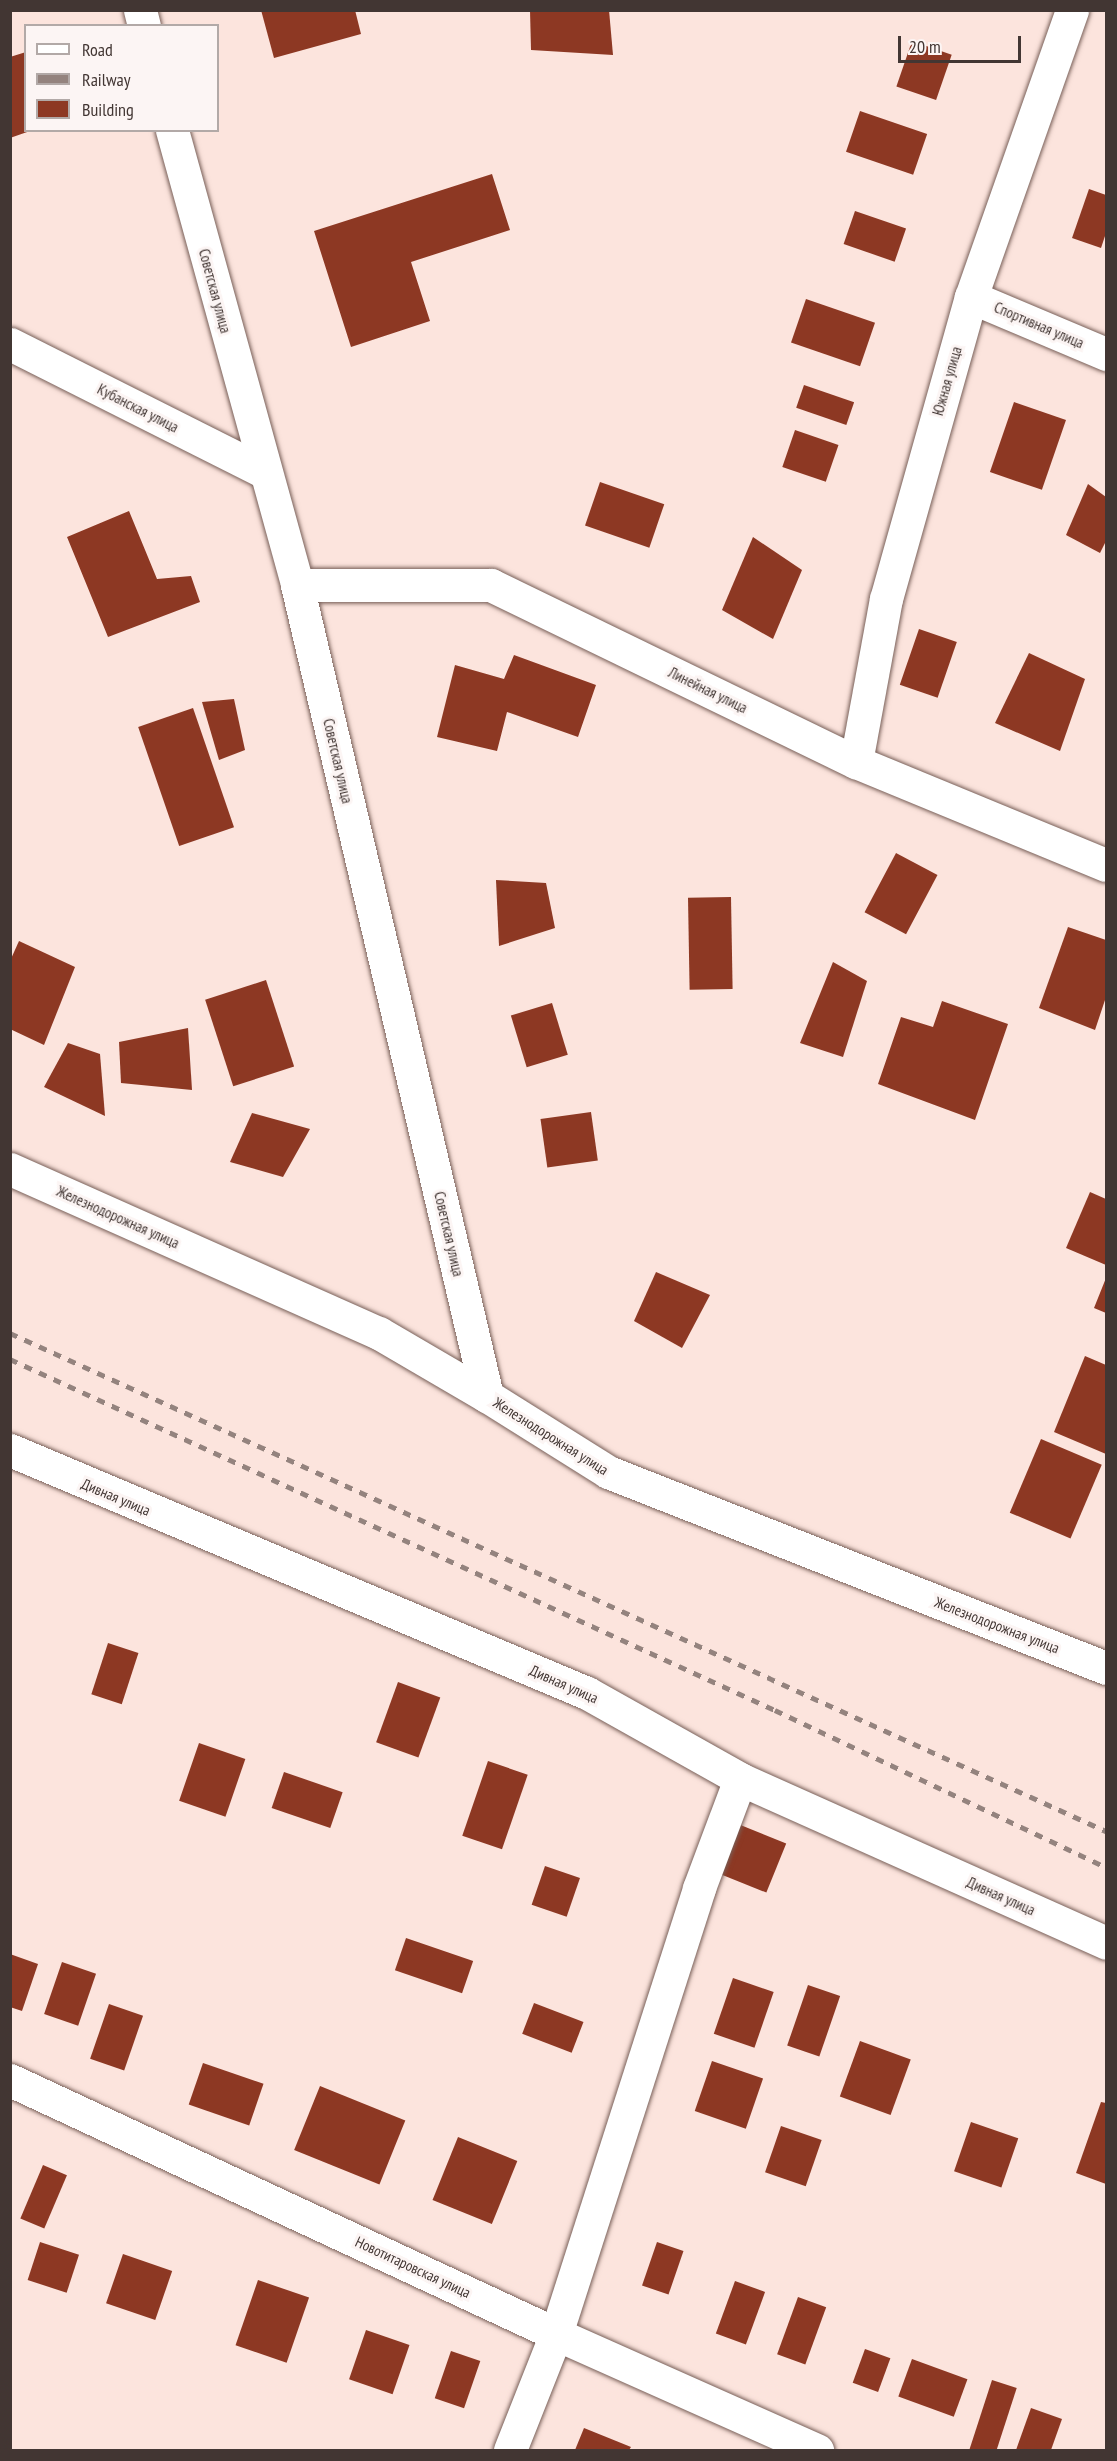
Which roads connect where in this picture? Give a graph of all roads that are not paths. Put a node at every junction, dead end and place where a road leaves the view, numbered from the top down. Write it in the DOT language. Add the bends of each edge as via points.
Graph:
graph roads {
  1 [pos="1072,10"];
  2 [pos="173,132"];
  3 [pos="971,297"];
  4 [pos="10,344"];
  5 [pos="1107,354"];
  6 [pos="264,472"];
  7 [pos="297,585"];
  8 [pos="856,762"];
  9 [pos="1107,865"];
  10 [pos="10,1169"];
  11 [pos="487,1396"];
  12 [pos="10,1450"];
  13 [pos="1107,1668"];
  14 [pos="741,1779"];
  15 [pos="1107,1943"];
  16 [pos="10,2080"];
  17 [pos="556,2334"];
  18 [pos="510,2451"];
  19 [pos="817,2451"];
  1 -- 3 [label="street, Южная улица"];
  2 -- 6 [label="street, Советская улица"];
  3 -- 5 [label="street, Спортивная улица"];
  3 -- 8 [label="street, Южная улица" via="886,599"];
  4 -- 6 [label="street, Кубанская улица"];
  6 -- 7 [label="street, Советская улица"];
  7 -- 8 [label="street, Линейная улица" via="491,585"];
  7 -- 11 [label="street, Советская улица"];
  8 -- 9 [label="street, Линейная улица"];
  10 -- 11 [label="street, Железнодорожная улица" via="379,1334"];
  11 -- 13 [label="street, Железнодорожная улица" via="608,1472"];
  12 -- 14 [label="street, Дивная улица" via="587,1693"];
  14 -- 15 [label="street, Дивная улица"];
  14 -- 17 [label="street" via="699,1888"];
  16 -- 17 [label="street, Новотитаровская улица"];
  17 -- 18 [label="street"];
  17 -- 19 [label="street, Новотитаровская улица"];
}
